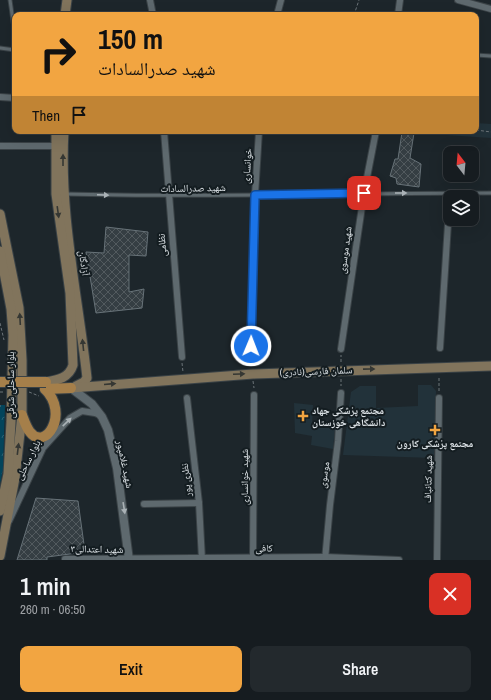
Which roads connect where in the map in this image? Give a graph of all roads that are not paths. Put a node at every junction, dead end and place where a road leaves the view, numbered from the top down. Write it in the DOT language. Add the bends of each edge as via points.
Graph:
graph roads {
  1 [pos="10,0"];
  2 [pos="67,0"];
  3 [pos="71,0"];
  4 [pos="150,0"];
  5 [pos="281,0"];
  6 [pos="400,0"];
  7 [pos="458,0"];
  8 [pos="491,9"];
  9 [pos="65,12"];
  10 [pos="70,12"];
  11 [pos="152,12"];
  12 [pos="278,12"];
  13 [pos="398,12"];
  14 [pos="12,14"];
  15 [pos="0,48"];
  16 [pos="12,50"];
  17 [pos="479,55"];
  18 [pos="491,56"];
  19 [pos="0,97"];
  20 [pos="12,98"];
  21 [pos="56,134"];
  22 [pos="64,134"];
  23 [pos="164,134"];
  24 [pos="259,134"];
  25 [pos="375,134"];
  26 [pos="0,146"];
  27 [pos="55,146"];
  28 [pos="364,193"];
  29 [pos="443,193"];
  30 [pos="479,193"];
  31 [pos="491,193"];
  32 [pos="64,194"];
  33 [pos="255,195"];
  34 [pos="168,197"];
  35 [pos="0,214"];
  36 [pos="448,226"];
  37 [pos="0,251"];
  38 [pos="251,346"];
  39 [pos="440,348"];
  40 [pos="341,349"];
  41 [pos="182,357"];
  42 [pos="491,366"];
  43 [pos="0,382"];
  44 [pos="46,386"];
  45 [pos="0,388"];
  46 [pos="71,388"];
  47 [pos="341,393"];
  48 [pos="254,395"];
  49 [pos="187,398"];
  50 [pos="439,398"];
  51 [pos="22,415"];
  52 [pos="102,417"];
  53 [pos="199,503"];
  54 [pos="144,504"];
  55 [pos="0,511"];
  56 [pos="6,527"];
  57 [pos="0,556"];
  58 [pos="325,558"];
  59 [pos="65,559"];
  60 [pos="202,559"];
  61 [pos="253,559"];
  62 [pos="129,560"];
  63 [pos="399,560"];
  64 [pos="437,560"];
  1 -- 14 [label="lane"];
  2 -- 9 [label="main road"];
  3 -- 10 [label="main road"];
  4 -- 11 [label="street"];
  5 -- 12 [label="street"];
  6 -- 13 [label="street"];
  7 -- 8 [label="street"];
  15 -- 16 [label="lane"];
  17 -- 18 [label="lane"];
  19 -- 20 [label="street"];
  21 -- 27 [label="main road, آزادگان"];
  32 -- 22 [label="main road, آزادگان, one-way"];
  23 -- 34 [label="street, نظامی"];
  24 -- 33 [label="street, خوانساری"];
  25 -- 28 [label="street, شهید موسوی"];
  26 -- 27 [label="street"];
  27 -- 44 [label="main road, آزادگان, one-way" via="56,194 70,293 73,365 71,371 61,379"];
  28 -- 29 [label="lane, شهید صدرالسادات, one-way"];
  28 -- 33 [label="lane, شهید صدرالسادات"];
  28 -- 40 [label="street, شهید موسوی"];
  30 -- 31 [label="lane, شهید صدرالسادات"];
  32 -- 34 [label="lane, شهید صدرالسادات, one-way"];
  46 -- 32 [label="main road, آزادگان, one-way" via="80,385 87,378"];
  33 -- 34 [label="lane, شهید صدرالسادات"];
  33 -- 38 [label="street, خوانساری"];
  34 -- 41 [label="street, نظامی"];
  51 -- 35 [label="main road, بلوار ساحلی شرقی, one-way" via="19,308"];
  36 -- 39 [label="street"];
  37 -- 55 [label="main road, بلوار ساحلی شرقی" via="11,309 12,336 8,474"];
  46 -- 42 [label="main road, سلمان فارسی(نادری), one-way" via="253,374"];
  43 -- 44 [label="main road, bridge"];
  44 -- 45 [label="main road"];
  44 -- 46 [label="main road, سلمان فارسی(نادری)"];
  44 -- 51 [label="main road" via="56,406 56,419 51,432 36,436 30,433"];
  46 -- 52 [label="street, شهید غلامپور" via="86,399"];
  47 -- 58 [label="street, موسوی"];
  48 -- 61 [label="street, شهید خوانساری"];
  49 -- 53 [label="street, نظری پور"];
  50 -- 64 [label="street, شهید کتانباف"];
  56 -- 51 [label="main road, بلوار ساحلی شرقی, one-way"];
  56 -- 52 [label="street, بلوار ساحلی, one-way" via="43,448 52,437 70,418 82,412 95,413"];
  52 -- 62 [label="street, شهید غلامپور, one-way" via="108,430 117,468"];
  53 -- 54 [label="street"];
  53 -- 60 [label="street, نظری پور"];
  56 -- 57 [label="main road, بلوار ساحلی شرقی"];
  58 -- 61 [label="street, کافی"];
  58 -- 63 [label="street, کافی"];
  59 -- 62 [label="street, شهید اعتدالی۳"];
  60 -- 61 [label="street, کافی"];
  60 -- 62 [label="street, کافی"];
}
